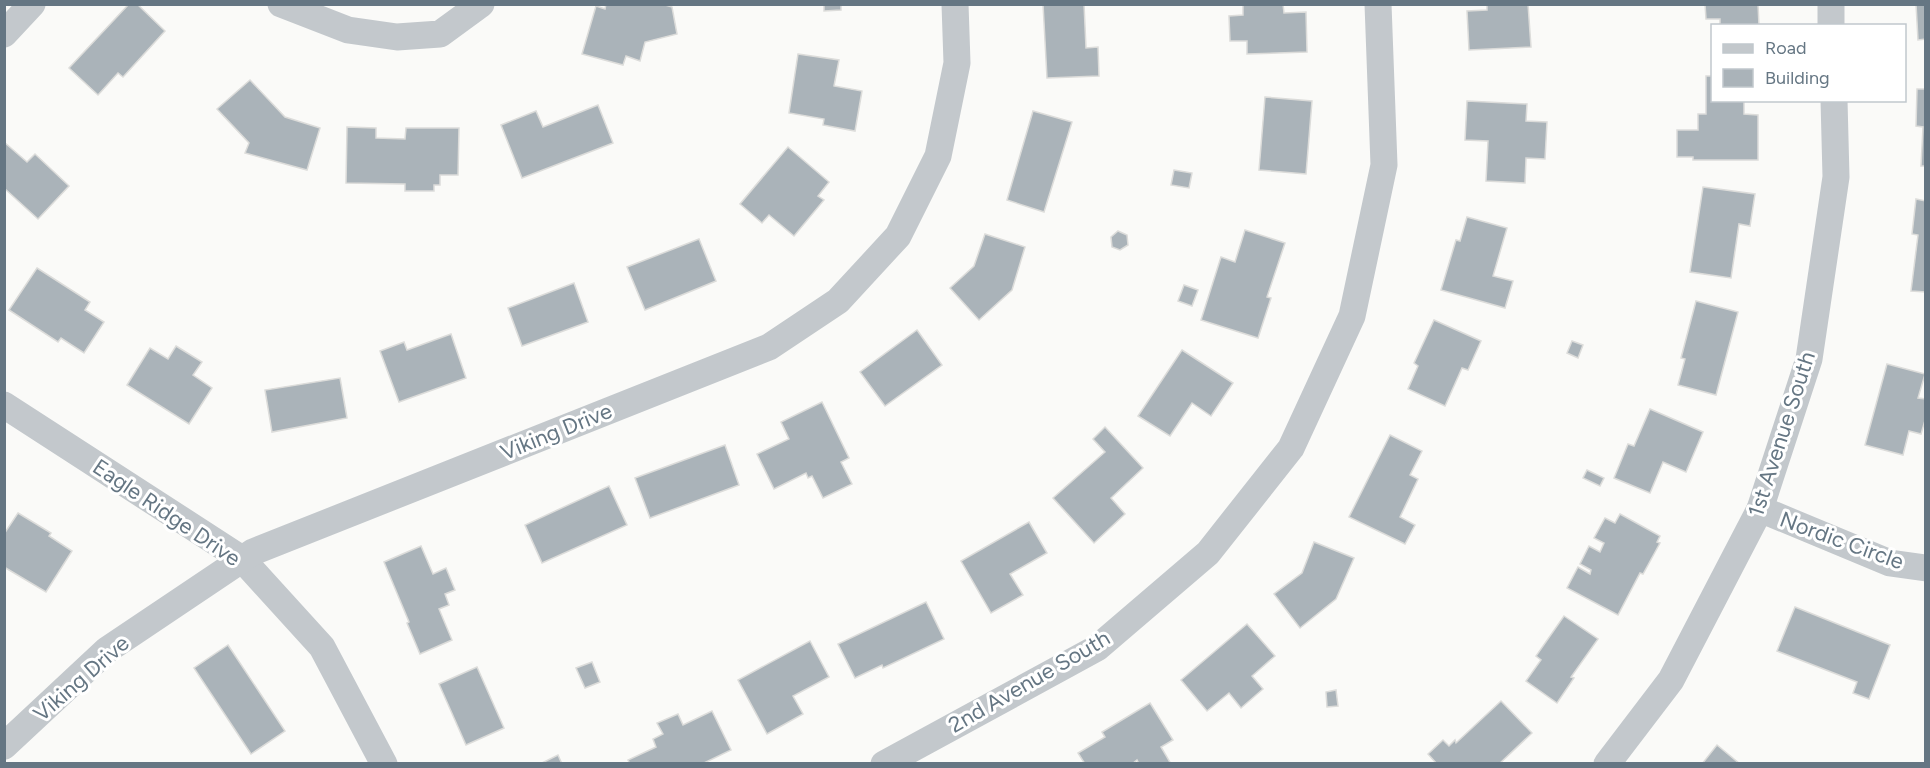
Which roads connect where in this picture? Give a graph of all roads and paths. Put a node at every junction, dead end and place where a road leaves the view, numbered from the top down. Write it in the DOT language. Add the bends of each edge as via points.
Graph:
graph roads {
  1 [pos="32,4"];
  2 [pos="281,4"];
  3 [pos="481,4"];
  4 [pos="955,4"];
  5 [pos="1378,4"];
  6 [pos="1830,4"];
  7 [pos="1831,24"];
  8 [pos="4,34"];
  9 [pos="1834,102"];
  10 [pos="4,405"];
  11 [pos="1760,509"];
  12 [pos="242,559"];
  13 [pos="1926,568"];
  14 [pos="4,746"];
  15 [pos="384,764"];
  16 [pos="884,764"];
  17 [pos="1607,764"];
  1 -- 8 [label="street"];
  2 -- 3 [label="street" via="348,30 397,37 440,34"];
  4 -- 12 [label="street, Viking Drive" via="957,63 938,156 898,236 838,301 769,347"];
  5 -- 16 [label="street, 2nd Avenue South" via="1384,165 1352,316 1290,448 1208,554 1097,648"];
  6 -- 7 [label="street"];
  9 -- 11 [label="street, 1st Avenue South" via="1836,177 1809,359"];
  10 -- 12 [label="street, Eagle Ridge Drive"];
  11 -- 13 [label="street, Nordic Circle" via="1890,563"];
  11 -- 17 [label="street, 1st Avenue South" via="1671,680"];
  12 -- 14 [label="street, Viking Drive" via="107,650"];
  12 -- 15 [label="street, Eagle Ridge Drive" via="322,647"];
}
